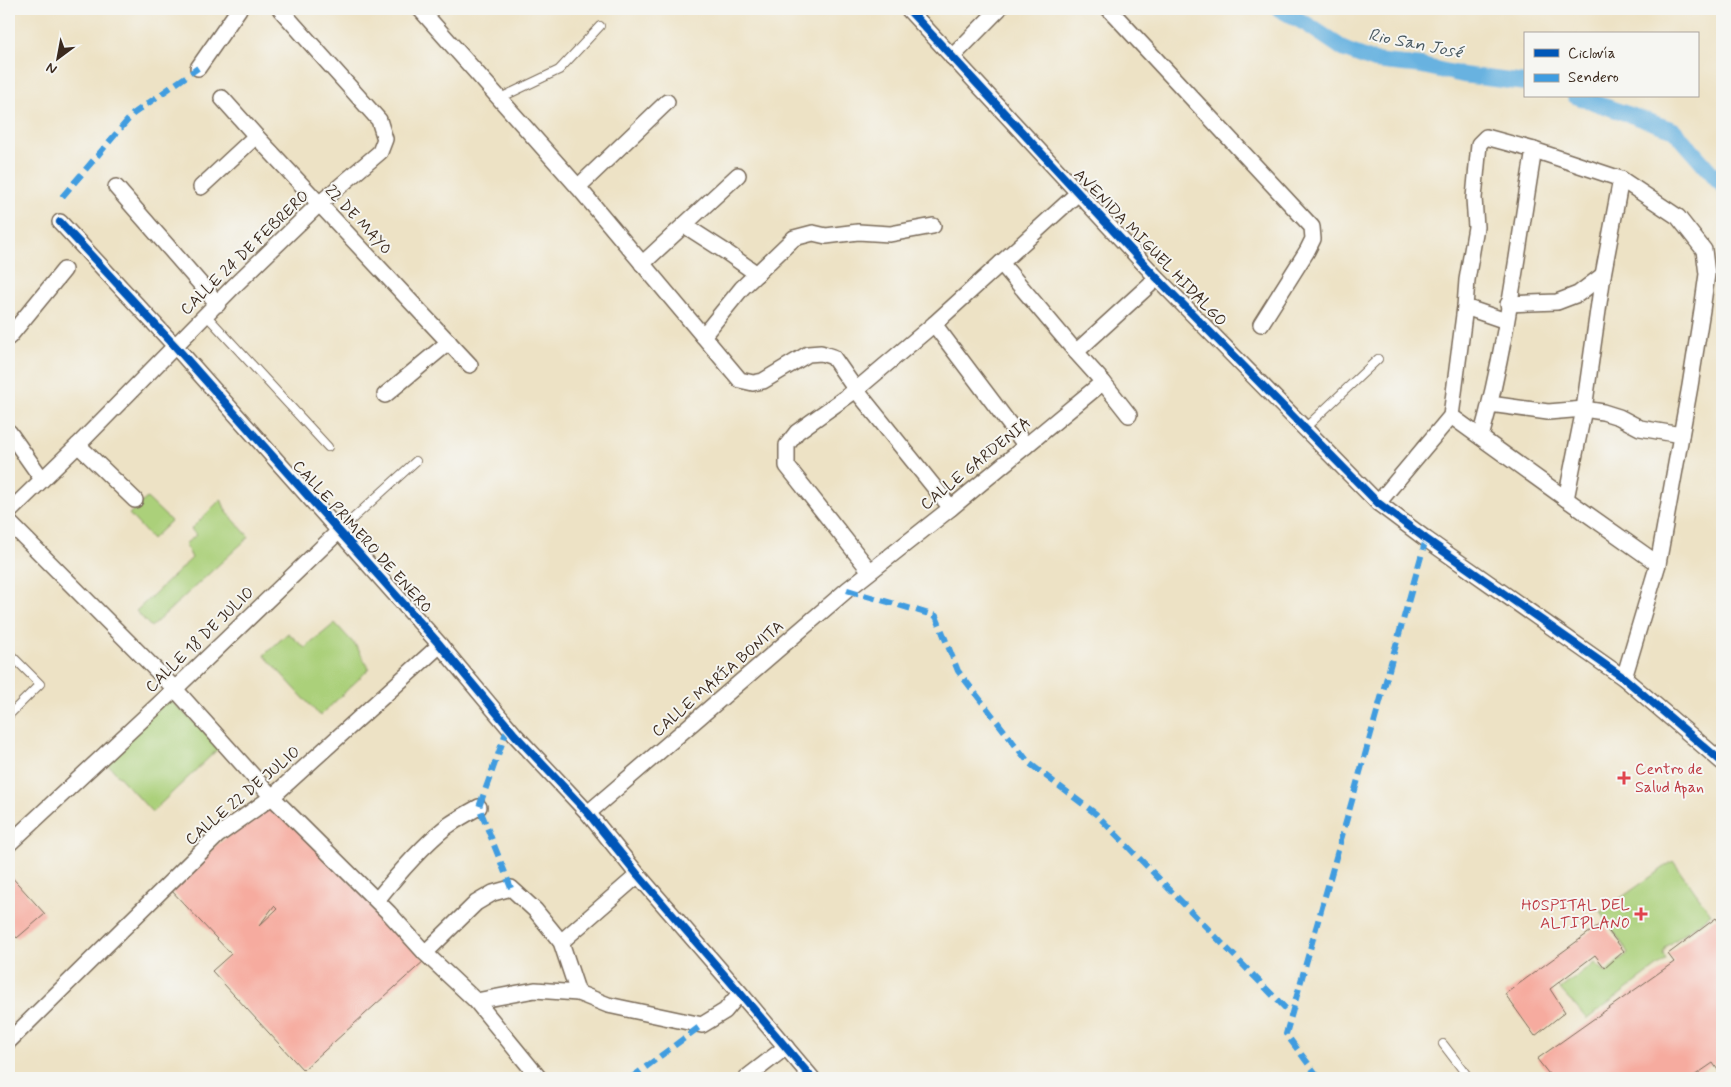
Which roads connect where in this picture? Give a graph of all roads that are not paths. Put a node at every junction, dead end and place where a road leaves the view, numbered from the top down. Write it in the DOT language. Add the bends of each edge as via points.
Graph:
graph roads {
  1 [pos="239,9"];
  2 [pos="280,9"];
  3 [pos="420,9"];
  4 [pos="908,9"];
  5 [pos="999,9"];
  6 [pos="1109,9"];
  7 [pos="600,26"];
  8 [pos="952,57"];
  9 [pos="198,68"];
  10 [pos="222,98"];
  11 [pos="498,99"];
  12 [pos="667,102"];
  13 [pos="256,136"];
  14 [pos="1534,150"];
  15 [pos="738,175"];
  16 [pos="1621,179"];
  17 [pos="116,187"];
  18 [pos="201,187"];
  19 [pos="578,187"];
  20 [pos="1078,193"];
  21 [pos="319,204"];
  22 [pos="60,222"];
  23 [pos="684,225"];
  24 [pos="933,226"];
  25 [pos="1001,263"];
  26 [pos="642,264"];
  27 [pos="64,270"];
  28 [pos="757,274"];
  29 [pos="1603,275"];
  30 [pos="1157,278"];
  31 [pos="218,304"];
  32 [pos="1508,304"];
  33 [pos="1465,307"];
  34 [pos="206,314"];
  35 [pos="1506,321"];
  36 [pos="934,324"];
  37 [pos="1261,324"];
  38 [pos="703,336"];
  39 [pos="9,337"];
  40 [pos="449,342"];
  41 [pos="175,346"];
  42 [pos="1076,352"];
  43 [pos="1378,359"];
  44 [pos="470,364"];
  45 [pos="1104,382"];
  46 [pos="856,390"];
  47 [pos="385,395"];
  48 [pos="1490,404"];
  49 [pos="1584,410"];
  50 [pos="1129,415"];
  51 [pos="1451,416"];
  52 [pos="1304,429"];
  53 [pos="9,432"];
  54 [pos="1682,435"];
  55 [pos="1481,437"];
  56 [pos="78,445"];
  57 [pos="1026,446"];
  58 [pos="328,447"];
  59 [pos="416,461"];
  60 [pos="42,479"];
  61 [pos="1566,499"];
  62 [pos="135,500"];
  63 [pos="1378,503"];
  64 [pos="951,508"];
  65 [pos="9,512"];
  66 [pos="9,522"];
  67 [pos="338,532"];
  68 [pos="1658,564"];
  69 [pos="870,571"];
  70 [pos="440,646"];
  71 [pos="9,653"];
  72 [pos="1624,678"];
  73 [pos="175,689"];
  74 [pos="9,715"];
  75 [pos="1722,762"];
  76 [pos="272,797"];
  77 [pos="479,807"];
  78 [pos="588,813"];
  79 [pos="9,844"];
  80 [pos="638,875"];
  81 [pos="377,900"];
  82 [pos="561,942"];
  83 [pos="425,953"];
  84 [pos="740,992"];
  85 [pos="578,993"];
  86 [pos="476,1001"];
  87 [pos="9,1041"];
  88 [pos="1443,1044"];
  89 [pos="786,1047"];
  90 [pos="539,1078"];
  91 [pos="746,1078"];
  92 [pos="812,1078"];
  93 [pos="1469,1078"];
  1 -- 9 [label="street"];
  2 -- 21 [label="street, CALLE 24 DE FEBRERO" via="379,120 385,139 380,152"];
  3 -- 11 [label="street"];
  4 -- 8 [label="street, AVENIDA MIGUEL HIDALGO"];
  5 -- 8 [label="street"];
  6 -- 37 [label="street" via="1312,227 1313,239 1307,251"];
  7 -- 11 [label="lane" via="559,70"];
  8 -- 20 [label="street, AVENIDA MIGUEL HIDALGO"];
  10 -- 13 [label="street, 22 DE MAYO"];
  11 -- 19 [label="street"];
  12 -- 19 [label="street"];
  13 -- 18 [label="street"];
  13 -- 21 [label="street, 22 DE MAYO"];
  14 -- 16 [label="street"];
  14 -- 32 [label="street"];
  14 -- 33 [label="street" via="1486,136 1479,144 1474,198 1476,227"];
  15 -- 23 [label="street"];
  16 -- 29 [label="street"];
  16 -- 54 [label="street" via="1678,217 1704,250 1707,274"];
  17 -- 31 [label="street"];
  19 -- 26 [label="street"];
  20 -- 25 [label="street"];
  20 -- 30 [label="street, AVENIDA MIGUEL HIDALGO"];
  21 -- 31 [label="street, CALLE 24 DE FEBRERO"];
  21 -- 40 [label="street, 22 DE MAYO"];
  22 -- 41 [label="street, CALLE PRIMERO DE ENERO"];
  23 -- 26 [label="street"];
  23 -- 28 [label="street"];
  24 -- 28 [label="street" via="890,234 804,235 794,238"];
  25 -- 36 [label="street"];
  25 -- 42 [label="street"];
  26 -- 38 [label="street"];
  27 -- 39 [label="street"];
  28 -- 38 [label="street"];
  29 -- 32 [label="street" via="1578,294 1557,302"];
  29 -- 49 [label="street"];
  30 -- 42 [label="street"];
  30 -- 52 [label="street, AVENIDA MIGUEL HIDALGO"];
  31 -- 34 [label="street, CALLE 24 DE FEBRERO"];
  32 -- 35 [label="street"];
  33 -- 35 [label="street"];
  33 -- 51 [label="street"];
  34 -- 41 [label="street, CALLE 24 DE FEBRERO"];
  34 -- 58 [label="lane"];
  35 -- 48 [label="street"];
  36 -- 46 [label="street"];
  36 -- 57 [label="street"];
  38 -- 46 [label="street" via="740,380 763,381 808,354 821,353 833,357"];
  40 -- 44 [label="street, 22 DE MAYO"];
  40 -- 47 [label="street"];
  41 -- 56 [label="street, CALLE 24 DE FEBRERO"];
  41 -- 67 [label="street, CALLE PRIMERO DE ENERO"];
  42 -- 45 [label="street"];
  43 -- 52 [label="lane"];
  45 -- 50 [label="street"];
  45 -- 57 [label="street, CALLE GARDENIA"];
  46 -- 64 [label="street"];
  46 -- 69 [label="street" via="797,432 787,445 787,466"];
  48 -- 49 [label="street" via="1548,412"];
  48 -- 55 [label="street"];
  49 -- 54 [label="street" via="1618,417 1640,428"];
  49 -- 61 [label="street"];
  51 -- 55 [label="street"];
  51 -- 63 [label="street"];
  52 -- 63 [label="street, AVENIDA MIGUEL HIDALGO"];
  53 -- 60 [label="street"];
  54 -- 68 [label="street"];
  55 -- 61 [label="street"];
  56 -- 60 [label="street, CALLE 24 DE FEBRERO"];
  56 -- 62 [label="street"];
  57 -- 64 [label="street, CALLE GARDENIA"];
  59 -- 67 [label="lane, CALLE 18 DE JULIO"];
  60 -- 65 [label="street, CALLE 24 DE FEBRERO"];
  61 -- 68 [label="street"];
  63 -- 72 [label="street, AVENIDA MIGUEL HIDALGO"];
  64 -- 69 [label="street, CALLE GARDENIA"];
  66 -- 73 [label="street"];
  67 -- 70 [label="street, CALLE PRIMERO DE ENERO"];
  67 -- 73 [label="street, CALLE 18 DE JULIO"];
  68 -- 72 [label="street"];
  69 -- 78 [label="street, CALLE MARÍA BONITA"];
  70 -- 76 [label="street, CALLE 22 DE JULIO"];
  70 -- 78 [label="street, CALLE PRIMERO DE ENERO"];
  71 -- 74 [label="lane" via="40,684"];
  72 -- 75 [label="street, AVENIDA MIGUEL HIDALGO"];
  73 -- 76 [label="street"];
  73 -- 79 [label="street, CALLE 18 DE JULIO"];
  76 -- 81 [label="street"];
  76 -- 87 [label="street, CALLE 22 DE JULIO" via="217,836"];
  77 -- 81 [label="street" via="447,827 424,847"];
  78 -- 80 [label="street, CALLE PRIMERO DE ENERO"];
  80 -- 82 [label="street"];
  80 -- 84 [label="street, CALLE PRIMERO DE ENERO"];
  81 -- 83 [label="street"];
  82 -- 83 [label="street" via="535,910 510,888 492,893 476,903"];
  82 -- 85 [label="street"];
  83 -- 86 [label="street"];
  84 -- 85 [label="street" via="725,1011 702,1025 608,1005"];
  84 -- 89 [label="street, CALLE PRIMERO DE ENERO"];
  85 -- 86 [label="street" via="535,990"];
  86 -- 90 [label="street"];
  88 -- 93 [label="lane"];
  89 -- 91 [label="street"];
  89 -- 92 [label="street, CALLE PRIMERO DE ENERO"];
}
